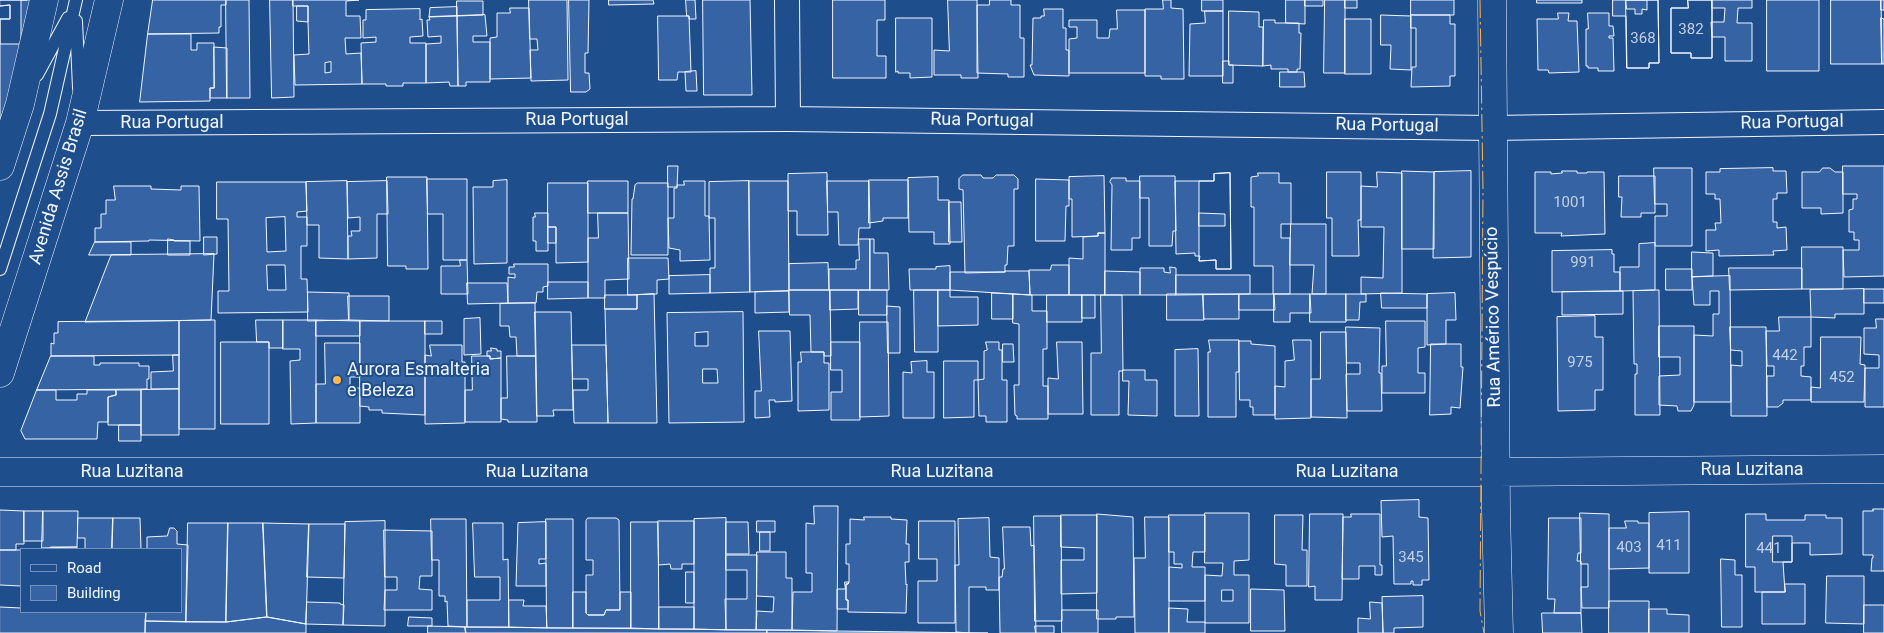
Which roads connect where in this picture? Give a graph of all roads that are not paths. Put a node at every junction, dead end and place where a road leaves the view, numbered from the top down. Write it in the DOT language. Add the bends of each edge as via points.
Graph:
graph roads {
  1 [pos="44,0"];
  2 [pos="109,0"];
  3 [pos="787,0"];
  4 [pos="1492,0"];
  5 [pos="76,2"];
  6 [pos="20,104"];
  7 [pos="788,119"];
  8 [pos="1884,122"];
  9 [pos="80,123"];
  10 [pos="1492,128"];
  11 [pos="0,166"];
  12 [pos="0,269"];
  13 [pos="0,373"];
  14 [pos="1884,469"];
  15 [pos="0,472"];
  16 [pos="1496,472"];
  17 [pos="1499,633"];
  1 -- 6 [label="street"];
  2 -- 9 [label="street, Avenida Assis Brasil"];
  3 -- 7 [label="street"];
  4 -- 10 [label="street, Rua Américo Vespúcio"];
  5 -- 6 [label="lane"];
  5 -- 9 [label="lane"];
  5 -- 12 [label="lane" via="50,114"];
  6 -- 11 [label="street"];
  7 -- 9 [label="street, Rua Portugal"];
  7 -- 10 [label="street, Rua Portugal"];
  8 -- 10 [label="street, Rua Portugal"];
  9 -- 13 [label="street, Avenida Assis Brasil"];
  10 -- 16 [label="street, Rua Américo Vespúcio"];
  14 -- 16 [label="street, Rua Luzitana"];
  15 -- 16 [label="street, Rua Luzitana"];
  16 -- 17 [label="street, Rua Américo Vespúcio"];
}
